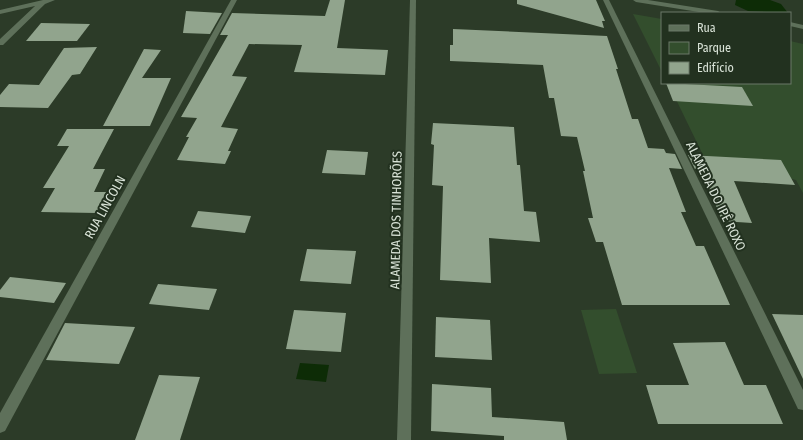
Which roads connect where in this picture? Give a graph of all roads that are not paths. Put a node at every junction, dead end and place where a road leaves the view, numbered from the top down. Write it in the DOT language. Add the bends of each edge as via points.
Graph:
graph roads {
  1 [pos="52,0"];
  2 [pos="234,0"];
  3 [pos="413,0"];
  4 [pos="606,0"];
  5 [pos="636,0"];
  6 [pos="42,3"];
  7 [pos="0,12"];
  8 [pos="712,12"];
  9 [pos="791,24"];
  10 [pos="803,27"];
  11 [pos="0,43"];
  12 [pos="803,404"];
  13 [pos="0,426"];
  14 [pos="404,440"];
  1 -- 6 [label="street"];
  2 -- 13 [label="street, RUA LINCOLN"];
  3 -- 14 [label="street, ALAMEDA DOS TINHORÕES"];
  4 -- 12 [label="street, ALAMEDA DO IPÊ ROXO"];
  5 -- 8 [label="street"];
  6 -- 7 [label="street"];
  6 -- 11 [label="street"];
  9 -- 10 [label="street"];
}
